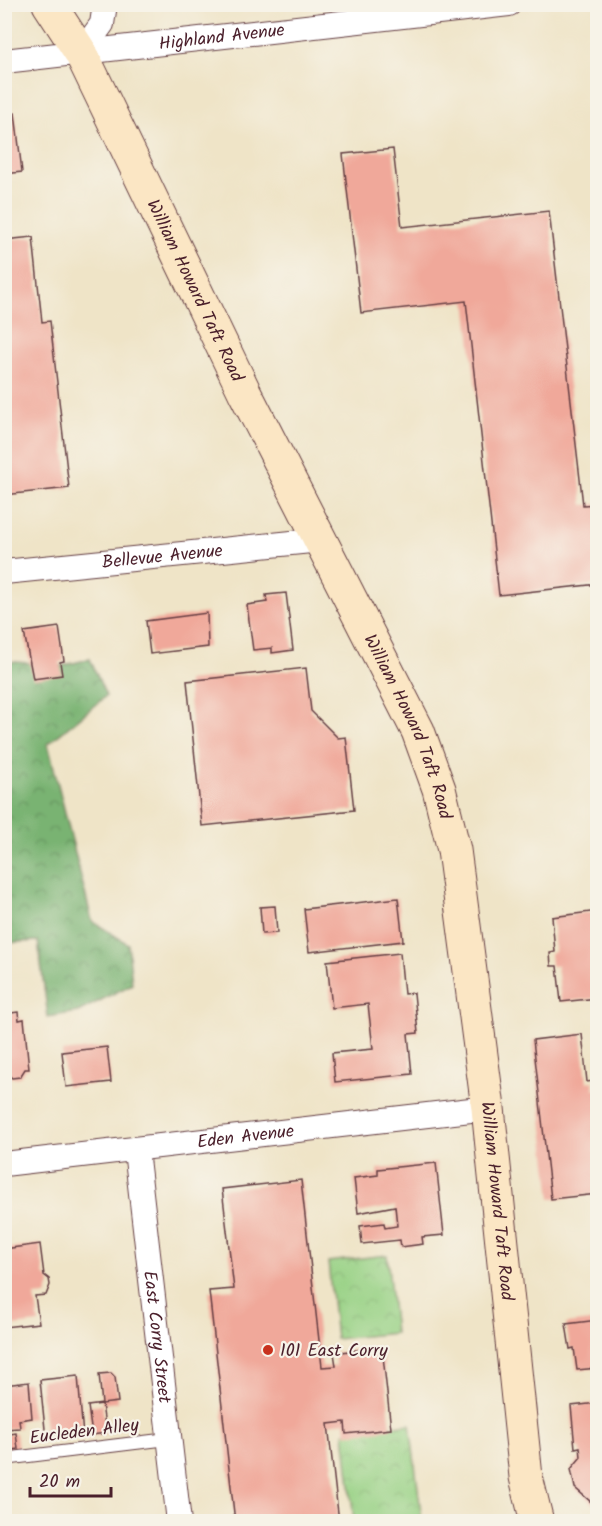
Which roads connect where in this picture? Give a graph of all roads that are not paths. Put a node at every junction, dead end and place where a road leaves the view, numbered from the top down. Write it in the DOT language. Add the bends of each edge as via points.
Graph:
graph roads {
  1 [pos="49,4"];
  2 [pos="105,4"];
  3 [pos="509,4"];
  4 [pos="81,53"];
  5 [pos="4,62"];
  6 [pos="321,540"];
  7 [pos="4,572"];
  8 [pos="488,1108"];
  9 [pos="136,1150"];
  10 [pos="4,1164"];
  11 [pos="168,1439"];
  12 [pos="4,1459"];
  13 [pos="179,1521"];
  14 [pos="537,1521"];
  1 -- 4 [label="main road, William Howard Taft Road"];
  2 -- 4 [label="street" via="102,24"];
  3 -- 4 [label="street, Highland Avenue"];
  4 -- 5 [label="street, Highland Avenue"];
  4 -- 6 [label="main road, William Howard Taft Road" via="245,393"];
  6 -- 7 [label="street, Bellevue Avenue"];
  6 -- 8 [label="main road, William Howard Taft Road" via="418,731 439,789 454,850"];
  8 -- 9 [label="street, Eden Avenue"];
  8 -- 14 [label="main road, William Howard Taft Road" via="525,1477"];
  9 -- 10 [label="street, Eden Avenue"];
  9 -- 11 [label="street, East Corry Street"];
  11 -- 12 [label="lane, Eucleden Alley"];
  11 -- 13 [label="street, East Corry Street"];
}
